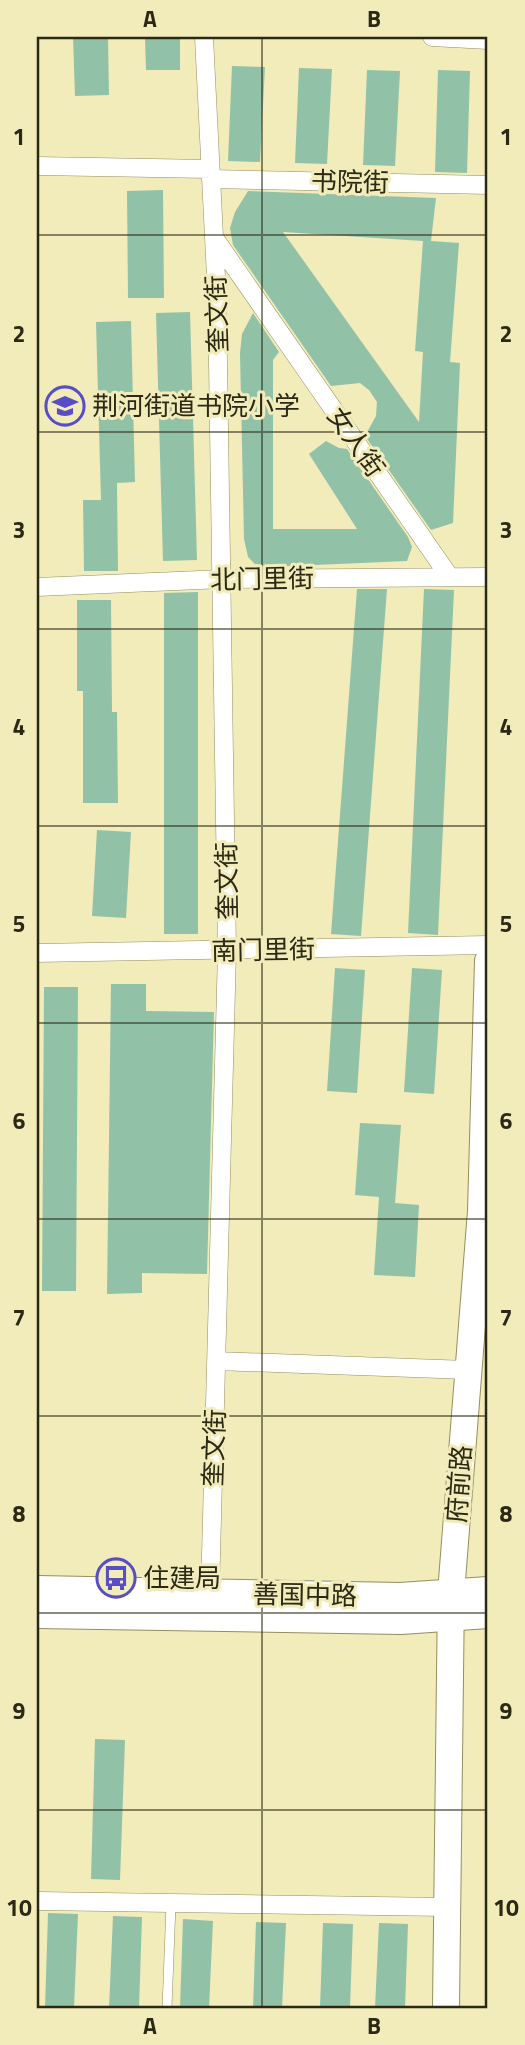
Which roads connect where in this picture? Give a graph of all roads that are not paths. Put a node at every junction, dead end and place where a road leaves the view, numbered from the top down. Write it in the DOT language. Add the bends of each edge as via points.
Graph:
graph roads {
  1 [pos="204,37"];
  2 [pos="432,37"];
  3 [pos="488,40"];
  4 [pos="37,166"];
  5 [pos="210,174"];
  6 [pos="488,185"];
  7 [pos="215,239"];
  8 [pos="449,576"];
  9 [pos="488,577"];
  10 [pos="223,579"];
  11 [pos="37,587"];
  12 [pos="488,945"];
  13 [pos="228,951"];
  14 [pos="37,953"];
  15 [pos="488,961"];
  16 [pos="486,1079"];
  17 [pos="217,1361"];
  18 [pos="468,1370"];
  19 [pos="37,1590"];
  20 [pos="488,1591"];
  21 [pos="210,1593"];
  22 [pos="452,1605"];
  23 [pos="37,1614"];
  24 [pos="488,1614"];
  25 [pos="37,1901"];
  26 [pos="171,1904"];
  27 [pos="447,1907"];
  28 [pos="167,2008"];
  29 [pos="446,2008"];
  1 -- 5 [label="street, 奎文街"];
  2 -- 3 [label="street"];
  4 -- 5 [label="street, 书院街"];
  5 -- 6 [label="street, 书院街"];
  5 -- 7 [label="street, 奎文街"];
  7 -- 8 [label="street, 女人街"];
  7 -- 10 [label="street, 奎文街"];
  8 -- 9 [label="street, 北门里街"];
  8 -- 10 [label="street, 北门里街"];
  10 -- 11 [label="street, 北门里街"];
  10 -- 13 [label="street, 奎文街"];
  12 -- 13 [label="street, 南门里街"];
  13 -- 14 [label="street, 南门里街"];
  13 -- 17 [label="street, 奎文街"];
  15 -- 16 [label="main road, 府前路"];
  16 -- 18 [label="main road, 府前路"];
  17 -- 18 [label="street"];
  17 -- 21 [label="street, 奎文街"];
  18 -- 22 [label="main road, 府前路"];
  19 -- 21 [label="main road, 善国中路"];
  20 -- 22 [label="main road, 善国中路"];
  21 -- 22 [label="main road, 善国中路" via="400,1597"];
  22 -- 23 [label="main road, 善国中路" via="401,1620"];
  22 -- 24 [label="main road, 善国中路"];
  22 -- 27 [label="main road, 府前路"];
  25 -- 26 [label="street"];
  26 -- 27 [label="street"];
  26 -- 28 [label="lane"];
  27 -- 29 [label="main road, 府前路"];
}
